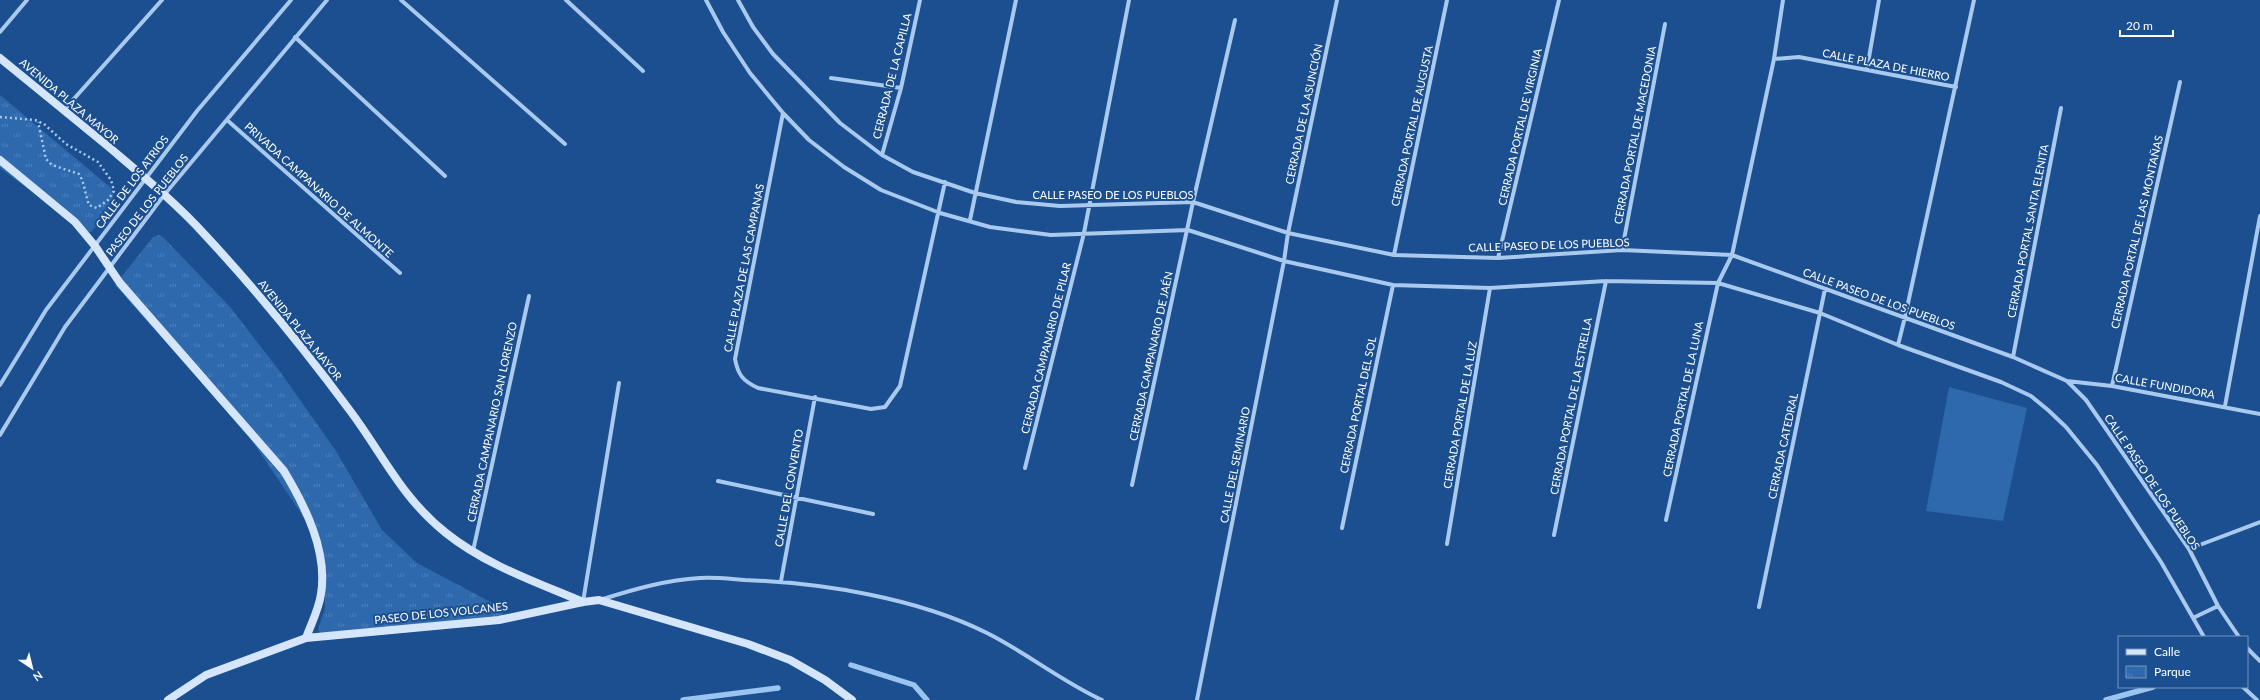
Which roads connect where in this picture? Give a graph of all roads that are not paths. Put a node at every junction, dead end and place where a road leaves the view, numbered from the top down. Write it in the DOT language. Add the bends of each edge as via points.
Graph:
graph roads {
  1 [pos="27,0"];
  2 [pos="162,0"];
  3 [pos="291,0"];
  4 [pos="327,0"];
  5 [pos="401,0"];
  6 [pos="566,0"];
  7 [pos="706,0"];
  8 [pos="738,0"];
  9 [pos="920,0"];
  10 [pos="1016,0"];
  11 [pos="1128,0"];
  12 [pos="1337,0"];
  13 [pos="1447,0"];
  14 [pos="1559,0"];
  15 [pos="1783,0"];
  16 [pos="1879,0"];
  17 [pos="1974,0"];
  18 [pos="1235,20"];
  19 [pos="1665,24"];
  20 [pos="0,32"];
  21 [pos="295,37"];
  22 [pos="0,58"];
  23 [pos="1774,59"];
  24 [pos="1867,69"];
  25 [pos="643,72"];
  26 [pos="831,78"];
  27 [pos="2180,82"];
  28 [pos="901,88"];
  29 [pos="1956,88"];
  30 [pos="2061,108"];
  31 [pos="64,110"];
  32 [pos="783,113"];
  33 [pos="227,120"];
  34 [pos="565,144"];
  35 [pos="882,155"];
  36 [pos="0,160"];
  37 [pos="445,176"];
  38 [pos="146,179"];
  39 [pos="945,182"];
  40 [pos="975,193"];
  41 [pos="164,195"];
  42 [pos="1193,202"];
  43 [pos="1088,204"];
  44 [pos="940,213"];
  45 [pos="2260,216"];
  46 [pos="970,220"];
  47 [pos="1188,230"];
  48 [pos="1288,232"];
  49 [pos="1084,233"];
  50 [pos="95,246"];
  51 [pos="1622,250"];
  52 [pos="1394,255"];
  53 [pos="1732,255"];
  54 [pos="1498,258"];
  55 [pos="1284,261"];
  56 [pos="109,269"];
  57 [pos="400,273"];
  58 [pos="1606,281"];
  59 [pos="1718,283"];
  60 [pos="1393,285"];
  61 [pos="1490,288"];
  62 [pos="1825,289"];
  63 [pos="529,296"];
  64 [pos="1820,313"];
  65 [pos="1905,317"];
  66 [pos="1898,345"];
  67 [pos="2013,357"];
  68 [pos="2067,381"];
  69 [pos="619,383"];
  70 [pos="0,385"];
  71 [pos="2112,386"];
  72 [pos="815,397"];
  73 [pos="2224,406"];
  74 [pos="2260,414"];
  75 [pos="0,435"];
  76 [pos="1026,468"];
  77 [pos="718,480"];
  78 [pos="1132,485"];
  79 [pos="796,497"];
  80 [pos="874,514"];
  81 [pos="1666,520"];
  82 [pos="2260,522"];
  83 [pos="1342,528"];
  84 [pos="1554,535"];
  85 [pos="1447,544"];
  86 [pos="2189,549"];
  87 [pos="473,552"];
  88 [pos="781,581"];
  89 [pos="599,600"];
  90 [pos="583,602"];
  91 [pos="2218,606"];
  92 [pos="1759,607"];
  93 [pos="2194,618"];
  94 [pos="2203,636"];
  95 [pos="2238,636"];
  96 [pos="306,638"];
  97 [pos="2248,649"];
  98 [pos="2260,661"];
  99 [pos="2244,688"];
  100 [pos="168,700"];
  101 [pos="852,700"];
  102 [pos="1102,700"];
  103 [pos="1197,700"];
  104 [pos="2257,700"];
  1 -- 20 [label="street"];
  2 -- 31 [label="street"];
  3 -- 38 [label="street, CALLE DE LOS ATRIOS" via="196,111"];
  4 -- 21 [label="street, PASEO DE LOS PUEBLOS"];
  5 -- 34 [label="street"];
  6 -- 25 [label="street"];
  7 -- 32 [label="street" via="750,73"];
  8 -- 35 [label="street, CALLE PASEO DE LOS PUEBLOS" via="753,27 773,54 840,123"];
  9 -- 28 [label="street, CERRADA DE LA CAPILLA"];
  10 -- 40 [label="street"];
  11 -- 43 [label="street, CERRADA CAMPANARIO DE PILAR"];
  12 -- 48 [label="street, CERRADA DE LA ASUNCIÓN"];
  13 -- 52 [label="street, CERRADA PORTAL DE AUGUSTA"];
  14 -- 54 [label="street, CERRADA PORTAL DE VIRGINIA"];
  15 -- 23 [label="street"];
  16 -- 24 [label="street"];
  17 -- 29 [label="street"];
  18 -- 42 [label="street, CERRADA CAMPANARIO DE JAÉN"];
  19 -- 51 [label="street, CERRADA PORTAL DE MACEDONIA"];
  21 -- 33 [label="street, PASEO DE LOS PUEBLOS"];
  21 -- 37 [label="street"];
  22 -- 31 [label="street, AVENIDA PLAZA MAYOR"];
  23 -- 24 [label="street, CALLE PLAZA DE HIERRO" via="1799,57"];
  23 -- 53 [label="street"];
  24 -- 29 [label="street, CALLE PLAZA DE HIERRO"];
  26 -- 28 [label="street"];
  27 -- 71 [label="street, CERRADA PORTAL DE LAS MONTAÑAS"];
  28 -- 35 [label="street, CERRADA DE LA CAPILLA"];
  29 -- 65 [label="street, CALLE PLAZA DE HIERRO"];
  30 -- 67 [label="street, CERRADA PORTAL SANTA ELENITA"];
  31 -- 38 [label="street, AVENIDA PLAZA MAYOR"];
  32 -- 44 [label="street" via="810,140 844,167 881,190"];
  32 -- 72 [label="street, CALLE PLAZA DE LAS CAMPANAS" via="735,359 744,382 758,388"];
  33 -- 41 [label="street, PASEO DE LOS PUEBLOS"];
  33 -- 57 [label="street, PRIVADA CAMPANARIO DE ALMONTE"];
  35 -- 39 [label="street, CALLE PASEO DE LOS PUEBLOS" via="913,172"];
  36 -- 50 [label="street" via="76,222"];
  38 -- 41 [label="street, AVENIDA PLAZA MAYOR"];
  38 -- 50 [label="street, CALLE DE LOS ATRIOS"];
  39 -- 40 [label="street, CALLE PASEO DE LOS PUEBLOS"];
  39 -- 44 [label="street, CALLE PLAZA DE LAS CAMPANAS"];
  40 -- 43 [label="street, CALLE PASEO DE LOS PUEBLOS" via="1016,202 1060,206"];
  40 -- 46 [label="street"];
  41 -- 56 [label="street, PASEO DE LOS PUEBLOS"];
  41 -- 87 [label="street, AVENIDA PLAZA MAYOR" via="205,234 278,318 352,413 386,467 418,508"];
  42 -- 43 [label="street, CALLE PASEO DE LOS PUEBLOS"];
  42 -- 47 [label="street, CERRADA CAMPANARIO DE JAÉN"];
  42 -- 48 [label="street, CALLE PASEO DE LOS PUEBLOS"];
  43 -- 49 [label="street, CERRADA CAMPANARIO DE PILAR"];
  44 -- 46 [label="street"];
  44 -- 72 [label="street, CALLE PLAZA DE LAS CAMPANAS" via="900,386 895,396 885,407 871,408"];
  45 -- 73 [label="street"];
  46 -- 49 [label="street" via="990,227 1051,235"];
  47 -- 49 [label="street"];
  47 -- 55 [label="street"];
  47 -- 78 [label="street, CERRADA CAMPANARIO DE JAÉN"];
  48 -- 52 [label="street, CALLE PASEO DE LOS PUEBLOS"];
  48 -- 55 [label="street, CALLE DEL SEMINARIO"];
  49 -- 76 [label="street, CERRADA CAMPANARIO DE PILAR"];
  50 -- 56 [label="street"];
  50 -- 70 [label="street, CALLE DE LOS ATRIOS" via="46,310"];
  51 -- 53 [label="street, CALLE PASEO DE LOS PUEBLOS"];
  51 -- 54 [label="street, CALLE PASEO DE LOS PUEBLOS"];
  52 -- 54 [label="street, CALLE PASEO DE LOS PUEBLOS"];
  53 -- 59 [label="street, CERRADA PORTAL DE LA LUNA"];
  53 -- 62 [label="street, CALLE PASEO DE LOS PUEBLOS"];
  55 -- 60 [label="street"];
  55 -- 103 [label="street, CALLE DEL SEMINARIO"];
  56 -- 75 [label="street, PASEO DE LOS PUEBLOS" via="65,327"];
  56 -- 96 [label="street" via="284,471 303,503 322,565 321,595"];
  58 -- 59 [label="street"];
  58 -- 61 [label="street"];
  58 -- 84 [label="street, CERRADA PORTAL DE LA ESTRELLA"];
  59 -- 64 [label="street"];
  59 -- 81 [label="street, CERRADA PORTAL DE LA LUNA"];
  60 -- 61 [label="street"];
  60 -- 83 [label="street, CERRADA PORTAL DEL SOL"];
  61 -- 85 [label="street, CERRADA PORTAL DE LA LUZ"];
  62 -- 64 [label="street, CERRADA CATEDRAL"];
  62 -- 65 [label="street, CALLE PASEO DE LOS PUEBLOS"];
  63 -- 87 [label="street, CERRADA CAMPANARIO SAN LORENZO"];
  64 -- 66 [label="street"];
  64 -- 92 [label="street, CERRADA CATEDRAL"];
  65 -- 66 [label="street, CALLE PLAZA DE HIERRO"];
  65 -- 67 [label="street, CALLE PASEO DE LOS PUEBLOS"];
  66 -- 93 [label="street" via="2000,382 2031,396 2048,410 2084,449 2129,510"];
  67 -- 68 [label="street, CALLE PASEO DE LOS PUEBLOS"];
  68 -- 71 [label="street, CALLE FUNDIDORA"];
  68 -- 86 [label="street, CALLE PASEO DE LOS PUEBLOS" via="2086,400"];
  69 -- 90 [label="street"];
  71 -- 73 [label="street, CALLE FUNDIDORA"];
  72 -- 79 [label="street, CALLE DEL CONVENTO"];
  73 -- 74 [label="street, CALLE FUNDIDORA"];
  77 -- 79 [label="street"];
  79 -- 80 [label="street"];
  79 -- 88 [label="street, CALLE DEL CONVENTO"];
  82 -- 86 [label="street"];
  86 -- 91 [label="street, CALLE PASEO DE LOS PUEBLOS"];
  87 -- 90 [label="street, AVENIDA PLAZA MAYOR" via="509,571"];
  88 -- 89 [label="street" via="701,578 651,584"];
  88 -- 102 [label="street" via="871,596 931,611 987,633 1077,688"];
  89 -- 90 [label="street, PASEO DE LOS VOLCANES"];
  89 -- 101 [label="street, PASEO DE LOS VOLCANES" via="748,644 790,660 825,680"];
  90 -- 96 [label="street, PASEO DE LOS VOLCANES" via="499,620"];
  91 -- 93 [label="street"];
  91 -- 95 [label="street, CALLE PASEO DE LOS PUEBLOS"];
  93 -- 94 [label="street"];
  96 -- 100 [label="street, PASEO DE LOS VOLCANES" via="206,675"];
  97 -- 98 [label="street"];
  99 -- 104 [label="street"];
}
